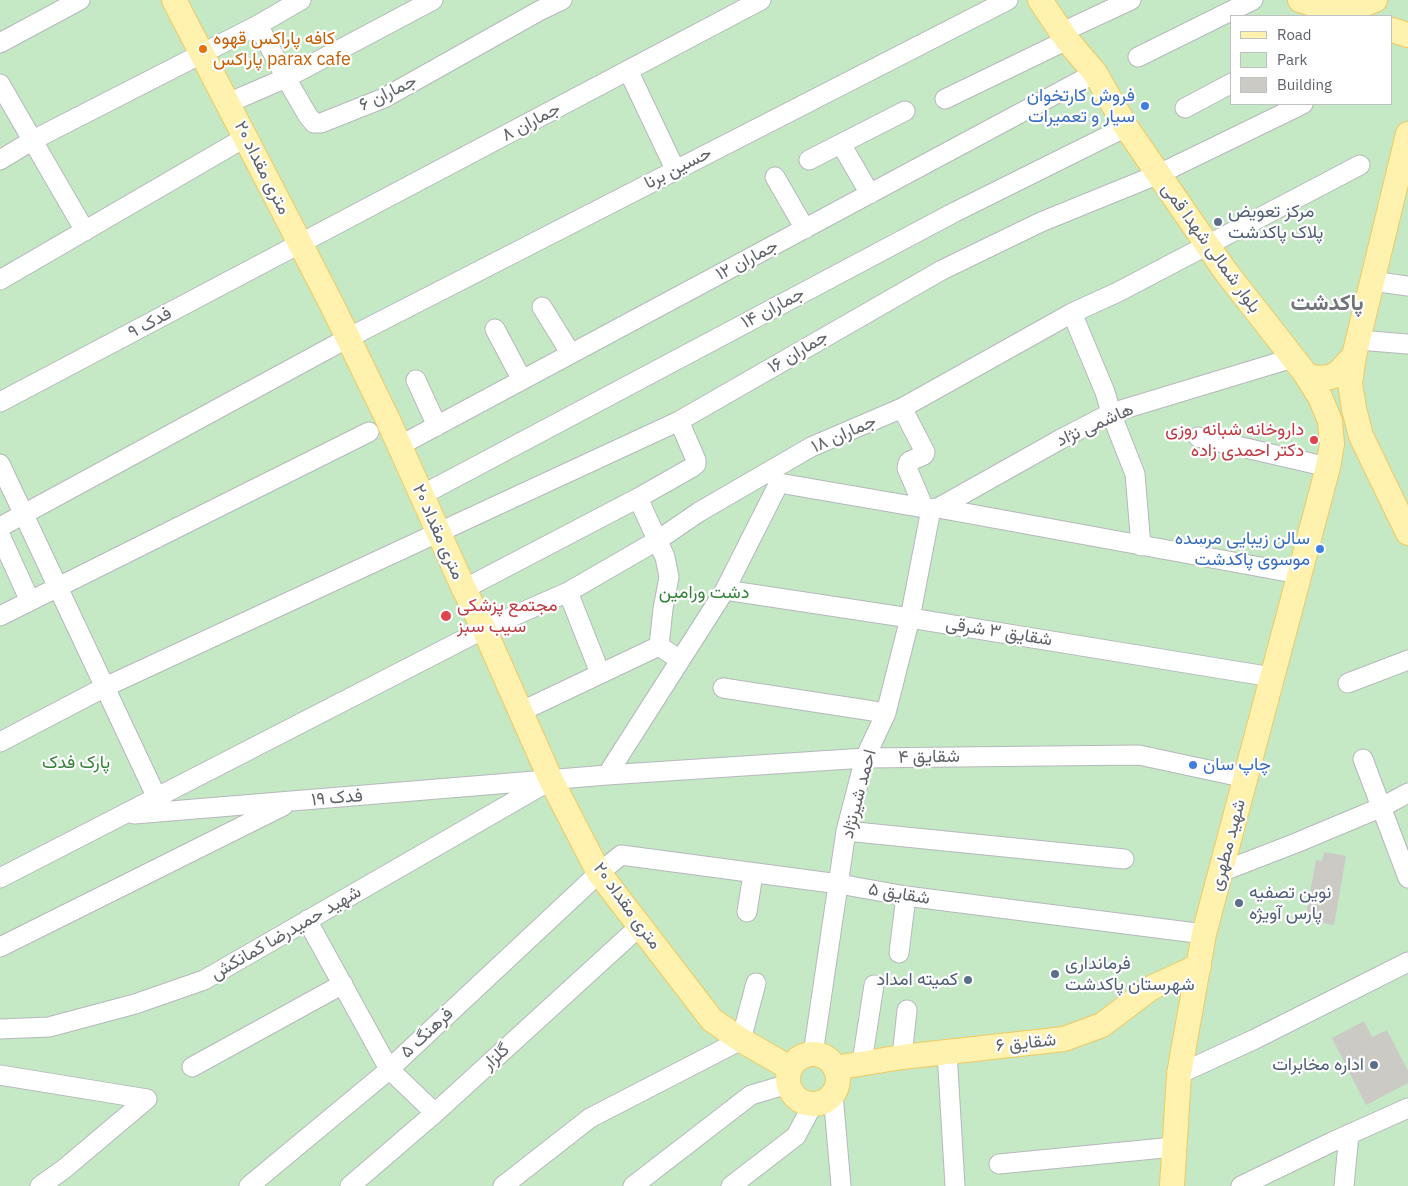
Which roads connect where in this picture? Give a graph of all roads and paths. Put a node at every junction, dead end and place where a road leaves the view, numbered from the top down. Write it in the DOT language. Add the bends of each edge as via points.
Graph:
graph roads {
  1 [pos="80,0"];
  2 [pos="174,0"];
  3 [pos="301,0"];
  4 [pos="433,0"];
  5 [pos="562,0"];
  6 [pos="761,0"];
  7 [pos="1008,0"];
  8 [pos="1040,0"];
  9 [pos="1056,0"];
  10 [pos="1131,0"];
  11 [pos="1253,0"];
  12 [pos="1300,0"];
  13 [pos="1375,0"];
  14 [pos="1346,15"];
  15 [pos="258,25"];
  16 [pos="1393,30"];
  17 [pos="1070,34"];
  18 [pos="1408,35"];
  19 [pos="0,44"];
  20 [pos="203,54"];
  21 [pos="1138,57"];
  22 [pos="628,70"];
  23 [pos="1094,73"];
  24 [pos="286,78"];
  25 [pos="0,84"];
  26 [pos="1230,84"];
  27 [pos="944,99"];
  28 [pos="228,103"];
  29 [pos="1301,105"];
  30 [pos="1185,108"];
  31 [pos="905,111"];
  32 [pos="1126,127"];
  33 [pos="1408,134"];
  34 [pos="246,137"];
  35 [pos="33,140"];
  36 [pos="841,144"];
  37 [pos="0,160"];
  38 [pos="809,160"];
  39 [pos="1360,165"];
  40 [pos="675,169"];
  41 [pos="1159,174"];
  42 [pos="776,177"];
  43 [pos="870,194"];
  44 [pos="805,228"];
  45 [pos="85,231"];
  46 [pos="300,243"];
  47 [pos="1207,245"];
  48 [pos="0,280"];
  49 [pos="1372,281"];
  50 [pos="1408,286"];
  51 [pos="542,307"];
  52 [pos="1072,313"];
  53 [pos="495,329"];
  54 [pos="348,338"];
  55 [pos="1408,344"];
  56 [pos="1356,348"];
  57 [pos="571,354"];
  58 [pos="1299,366"];
  59 [pos="416,380"];
  60 [pos="522,380"];
  61 [pos="0,402"];
  62 [pos="902,408"];
  63 [pos="1112,414"];
  64 [pos="679,421"];
  65 [pos="1330,421"];
  66 [pos="438,426"];
  67 [pos="369,432"];
  68 [pos="1198,437"];
  69 [pos="399,446"];
  70 [pos="1372,462"];
  71 [pos="0,464"];
  72 [pos="1328,467"];
  73 [pos="775,476"];
  74 [pos="422,495"];
  75 [pos="638,498"];
  76 [pos="931,509"];
  77 [pos="25,514"];
  78 [pos="0,527"];
  79 [pos="438,532"];
  80 [pos="1408,533"];
  81 [pos="0,535"];
  82 [pos="658,540"];
  83 [pos="1141,546"];
  84 [pos="1299,574"];
  85 [pos="59,587"];
  86 [pos="464,589"];
  87 [pos="725,590"];
  88 [pos="568,592"];
  89 [pos="30,601"];
  90 [pos="0,616"];
  91 [pos="910,618"];
  92 [pos="484,629"];
  93 [pos="658,646"];
  94 [pos="680,660"];
  95 [pos="1408,660"];
  96 [pos="600,673"];
  97 [pos="1272,677"];
  98 [pos="1348,683"];
  99 [pos="105,687"];
  100 [pos="723,688"];
  101 [pos="522,711"];
  102 [pos="886,713"];
  103 [pos="0,742"];
  104 [pos="865,758"];
  105 [pos="1363,759"];
  106 [pos="607,776"];
  107 [pos="1246,778"];
  108 [pos="551,780"];
  109 [pos="1408,793"];
  110 [pos="156,798"];
  111 [pos="293,801"];
  112 [pos="1382,806"];
  113 [pos="122,815"];
  114 [pos="846,831"];
  115 [pos="1124,859"];
  116 [pos="1221,872"];
  117 [pos="600,873"];
  118 [pos="753,874"];
  119 [pos="0,878"];
  120 [pos="1408,878"];
  121 [pos="839,884"];
  122 [pos="906,896"];
  123 [pos="747,912"];
  124 [pos="307,920"];
  125 [pos="640,926"];
  126 [pos="1204,934"];
  127 [pos="0,947"];
  128 [pos="899,954"];
  129 [pos="1408,962"];
  130 [pos="1199,966"];
  131 [pos="756,983"];
  132 [pos="342,984"];
  133 [pos="874,984"];
  134 [pos="907,1010"];
  135 [pos="0,1029"];
  136 [pos="741,1040"];
  137 [pos="947,1052"];
  138 [pos="813,1054"];
  139 [pos="902,1057"];
  140 [pos="862,1062"];
  141 [pos="192,1067"];
  142 [pos="835,1068"];
  143 [pos="389,1069"];
  144 [pos="1179,1074"];
  145 [pos="0,1075"];
  146 [pos="789,1076"];
  147 [pos="823,1099"];
  148 [pos="1406,1112"];
  149 [pos="435,1113"];
  150 [pos="1349,1134"];
  151 [pos="1174,1146"];
  152 [pos="999,1164"];
  153 [pos="740,1183"];
  154 [pos="1244,1185"];
  155 [pos="40,1186"];
  156 [pos="249,1186"];
  157 [pos="350,1186"];
  158 [pos="503,1186"];
  159 [pos="633,1186"];
  160 [pos="841,1186"];
  161 [pos="955,1186"];
  162 [pos="1172,1186"];
  163 [pos="1344,1186"];
  1 -- 19 [label="street"];
  2 -- 20 [label="main road, ۲۰ متری مقداد"];
  3 -- 15 [label="street"];
  4 -- 24 [label="street"];
  5 -- 24 [label="street, جماران ۶" via="384,98 321,123 314,123 308,116"];
  6 -- 22 [label="street, جماران ۸"];
  7 -- 40 [label="street, حسین برنا"];
  8 -- 17 [label="main road, بلوار شمالی شهدا قمی"];
  9 -- 17 [label="main road, بلوار شمالی شهدا قمی"];
  10 -- 17 [label="street"];
  11 -- 21 [label="street"];
  12 -- 14 [label="main road"];
  13 -- 14 [label="main road"];
  15 -- 20 [label="street"];
  15 -- 24 [label="street, جماران ۶"];
  16 -- 18 [label="main road"];
  17 -- 23 [label="main road, بلوار شمالی شهدا قمی"];
  17 -- 27 [label="street"];
  20 -- 28 [label="main road, ۲۰ متری مقداد"];
  20 -- 35 [label="street"];
  22 -- 40 [label="street"];
  22 -- 46 [label="street, جماران ۸"];
  23 -- 32 [label="main road, بلوار شمالی شهدا قمی"];
  23 -- 43 [label="street, جماران ۱۲"];
  24 -- 28 [label="street"];
  25 -- 35 [label="street"];
  26 -- 30 [label="street"];
  28 -- 34 [label="main road, ۲۰ متری مقداد"];
  29 -- 41 [label="street, جماران ۱۶"];
  31 -- 36 [label="street"];
  32 -- 41 [label="main road, بلوار شمالی شهدا قمی"];
  32 -- 74 [label="street, جماران ۱۴" via="955,212"];
  33 -- 49 [label="main road"];
  34 -- 45 [label="street"];
  34 -- 46 [label="main road, ۲۰ متری مقداد"];
  35 -- 37 [label="street"];
  35 -- 45 [label="street"];
  36 -- 38 [label="street"];
  36 -- 43 [label="street"];
  39 -- 47 [label="street, جماران ۱۸"];
  40 -- 54 [label="street, حسین برنا"];
  41 -- 47 [label="main road, بلوار شمالی شهدا قمی"];
  41 -- 64 [label="street, جماران ۱۶" via="1041,222 942,270"];
  42 -- 44 [label="street"];
  43 -- 44 [label="street, جماران ۱۲"];
  44 -- 57 [label="street, جماران ۱۲"];
  45 -- 48 [label="street"];
  46 -- 54 [label="main road, ۲۰ متری مقداد"];
  46 -- 61 [label="street, فدک ۹"];
  47 -- 52 [label="street, جماران ۱۸"];
  47 -- 58 [label="main road, بلوار شمالی شهدا قمی"];
  49 -- 50 [label="street"];
  49 -- 56 [label="main road"];
  51 -- 57 [label="street"];
  52 -- 62 [label="street, جماران ۱۸"];
  52 -- 63 [label="street"];
  53 -- 60 [label="street"];
  54 -- 69 [label="main road, ۲۰ متری مقداد"];
  54 -- 77 [label="street, حسین برنا"];
  55 -- 56 [label="street"];
  56 -- 58 [label="main road" via="1331,377 1314,378"];
  56 -- 70 [label="main road" via="1350,383 1361,436"];
  57 -- 60 [label="street, جماران ۱۲"];
  58 -- 63 [label="street, هاشمی نژاد"];
  58 -- 65 [label="main road, بلوار شمالی شهدا قمی" via="1320,397"];
  59 -- 66 [label="street"];
  60 -- 66 [label="street, جماران ۱۲"];
  62 -- 73 [label="street, جماران ۱۸" via="811,447"];
  62 -- 76 [label="street" via="925,452 910,461 907,468"];
  63 -- 76 [label="street, هاشمی نژاد"];
  63 -- 83 [label="street" via="1135,474"];
  64 -- 75 [label="street" via="696,464"];
  64 -- 79 [label="street, جماران ۱۶"];
  65 -- 72 [label="main road, شهید مطهری" via="1332,444"];
  66 -- 69 [label="street, جماران ۱۲"];
  67 -- 85 [label="street"];
  68 -- 72 [label="street"];
  69 -- 74 [label="main road, ۲۰ متری مقداد"];
  70 -- 72 [label="main road" via="1356,456 1347,457"];
  70 -- 80 [label="main road"];
  71 -- 77 [label="street"];
  72 -- 84 [label="main road, شهید مطهری"];
  73 -- 76 [label="street"];
  73 -- 82 [label="street, جماران ۱۸" via="699,512"];
  73 -- 87 [label="street"];
  74 -- 79 [label="main road, ۲۰ متری مقداد"];
  75 -- 82 [label="street"];
  75 -- 86 [label="street"];
  76 -- 83 [label="street"];
  76 -- 91 [label="street, احمد شیرنژاد"];
  77 -- 78 [label="street, حسین برنا"];
  77 -- 85 [label="street"];
  79 -- 86 [label="main road, ۲۰ متری مقداد"];
  79 -- 99 [label="street, جماران ۱۶"];
  81 -- 89 [label="street"];
  82 -- 88 [label="street, جماران ۱۸"];
  82 -- 93 [label="street" via="669,577"];
  83 -- 84 [label="street"];
  84 -- 97 [label="main road, شهید مطهری"];
  85 -- 89 [label="street"];
  85 -- 99 [label="street"];
  86 -- 92 [label="main road, ۲۰ متری مقداد"];
  87 -- 91 [label="street, شقایق ۳ شرقی"];
  87 -- 94 [label="street"];
  88 -- 92 [label="street, جماران ۱۸"];
  88 -- 96 [label="street"];
  89 -- 90 [label="street"];
  91 -- 97 [label="street, شقایق ۳ شرقی"];
  91 -- 102 [label="street, احمد شیرنژاد"];
  92 -- 101 [label="main road, ۲۰ متری مقداد"];
  92 -- 110 [label="street, جماران ۱۸"];
  93 -- 94 [label="street"];
  93 -- 96 [label="street"];
  94 -- 106 [label="street"];
  95 -- 98 [label="street"];
  96 -- 101 [label="street"];
  97 -- 107 [label="main road, شهید مطهری"];
  99 -- 103 [label="street, جماران ۱۶"];
  99 -- 110 [label="street"];
  100 -- 102 [label="street"];
  101 -- 108 [label="main road, ۲۰ متری مقداد"];
  102 -- 104 [label="street, احمد شیرنژاد"];
  104 -- 106 [label="street, شقایق ۴"];
  104 -- 107 [label="street, شقایق ۴" via="1139,755"];
  104 -- 114 [label="street, احمد شیرنژاد"];
  105 -- 112 [label="street"];
  106 -- 108 [label="street, شقایق ۴"];
  107 -- 116 [label="main road, شهید مطهری"];
  108 -- 111 [label="street, فدک ۱۹"];
  108 -- 117 [label="main road, ۲۰ متری مقداد"];
  108 -- 124 [label="street, شهید حمیدرضا کمانکش"];
  109 -- 112 [label="street"];
  110 -- 113 [label="street, جماران ۱۸"];
  111 -- 113 [label="street, فدک ۱۹"];
  111 -- 127 [label="street"];
  112 -- 116 [label="street"];
  112 -- 120 [label="street"];
  113 -- 119 [label="street, جماران ۱۸"];
  114 -- 115 [label="street"];
  114 -- 121 [label="street, احمد شیرنژاد"];
  116 -- 126 [label="main road, شهید مطهری"];
  117 -- 118 [label="street, شقایق ۵" via="621,855"];
  117 -- 125 [label="main road, ۲۰ متری مقداد"];
  117 -- 143 [label="street, فرهنگ ۵"];
  118 -- 121 [label="street, شقایق ۵"];
  118 -- 123 [label="street"];
  121 -- 122 [label="street, شقایق ۵"];
  121 -- 138 [label="street, احمد شیرنژاد"];
  122 -- 126 [label="street, شقایق ۵"];
  122 -- 128 [label="street"];
  124 -- 132 [label="street"];
  124 -- 135 [label="street, شهید حمیدرضا کمانکش" via="204,980 135,1004 49,1027"];
  125 -- 136 [label="main road, ۲۰ متری مقداد" via="712,1020"];
  125 -- 149 [label="street, گلزار"];
  126 -- 130 [label="main road, شهید مطهری"];
  129 -- 144 [label="street"];
  130 -- 137 [label="main road, شقایق ۶" via="1151,988 1102,1025 1064,1038"];
  130 -- 144 [label="main road, شهید مطهری"];
  131 -- 136 [label="street"];
  132 -- 141 [label="street"];
  132 -- 143 [label="street"];
  133 -- 140 [label="street"];
  134 -- 139 [label="street"];
  136 -- 146 [label="main road, ۲۰ متری مقداد"];
  136 -- 158 [label="street" via="590,1118"];
  137 -- 139 [label="main road, شقایق ۶"];
  137 -- 161 [label="street"];
  138 -- 142 [label="main road" via="830,1060"];
  138 -- 146 [label="main road" via="796,1061"];
  139 -- 140 [label="main road, شقایق ۶"];
  140 -- 142 [label="main road, شقایق ۶"];
  142 -- 147 [label="main road" via="837,1086"];
  143 -- 149 [label="street"];
  143 -- 156 [label="street, فرهنگ ۵"];
  144 -- 151 [label="main road, شهید مطهری"];
  145 -- 155 [label="street" via="147,1099"];
  146 -- 147 [label="main road" via="792,1092 804,1103"];
  146 -- 159 [label="street" via="751,1095"];
  147 -- 153 [label="street" via="796,1136"];
  147 -- 160 [label="street"];
  148 -- 150 [label="street"];
  149 -- 157 [label="street, گلزار"];
  150 -- 154 [label="street"];
  150 -- 163 [label="street"];
  151 -- 152 [label="street"];
  151 -- 162 [label="main road, شهید مطهری"];
}
